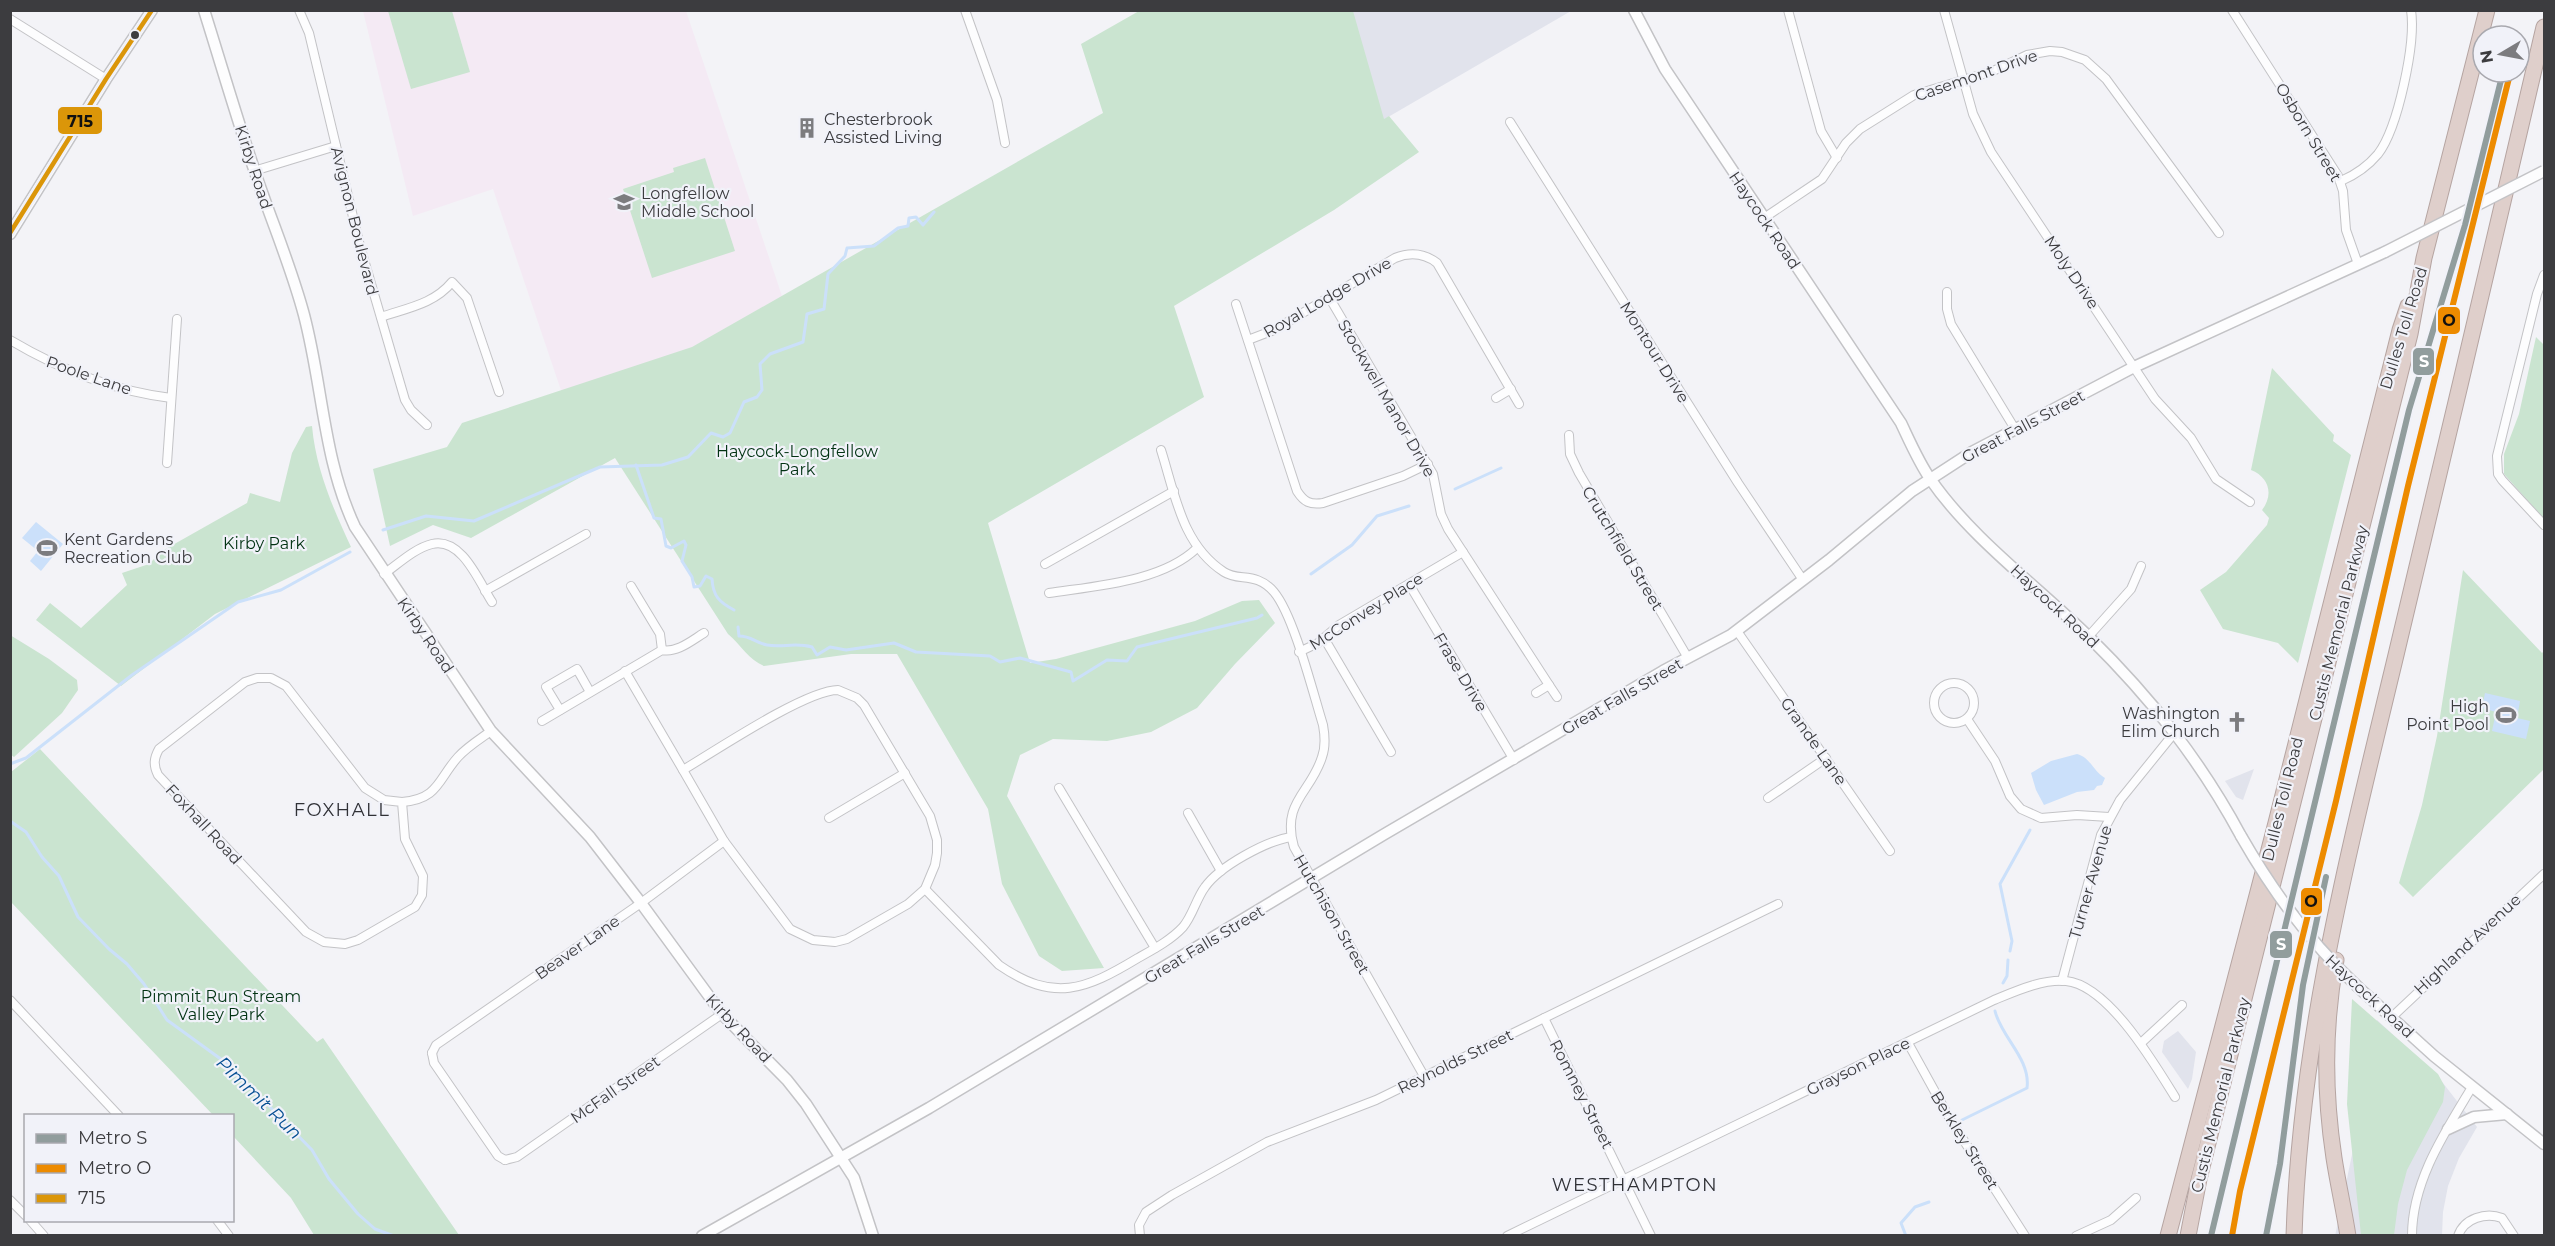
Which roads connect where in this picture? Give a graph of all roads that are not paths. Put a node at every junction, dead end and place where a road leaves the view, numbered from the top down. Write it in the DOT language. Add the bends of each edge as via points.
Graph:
graph roads {
  1 [pos="152,10"];
  2 [pos="204,10"];
  3 [pos="299,10"];
  4 [pos="965,10"];
  5 [pos="1634,10"];
  6 [pos="1788,10"];
  7 [pos="1944,10"];
  8 [pos="2232,10"];
  9 [pos="2411,10"];
  10 [pos="2487,10"];
  11 [pos="10,19"];
  12 [pos="2544,27"];
  13 [pos="106,79"];
  14 [pos="1962,79"];
  15 [pos="1510,122"];
  16 [pos="1005,142"];
  17 [pos="336,146"];
  18 [pos="1837,158"];
  19 [pos="254,171"];
  20 [pos="2544,171"];
  21 [pos="2341,181"];
  22 [pos="1764,218"];
  23 [pos="2219,233"];
  24 [pos="10,234"];
  25 [pos="2424,258"];
  26 [pos="2358,264"];
  27 [pos="2544,275"];
  28 [pos="1947,292"];
  29 [pos="1329,297"];
  30 [pos="1236,304"];
  31 [pos="381,317"];
  32 [pos="177,319"];
  33 [pos="10,340"];
  34 [pos="1248,340"];
  35 [pos="2134,367"];
  36 [pos="1511,389"];
  37 [pos="499,392"];
  38 [pos="171,398"];
  39 [pos="1496,398"];
  40 [pos="1519,404"];
  41 [pos="427,425"];
  42 [pos="2015,429"];
  43 [pos="1569,435"];
  44 [pos="1161,450"];
  45 [pos="167,463"];
  46 [pos="1428,464"];
  47 [pos="1930,479"];
  48 [pos="1174,491"];
  49 [pos="2250,502"];
  50 [pos="2544,525"];
  51 [pos="586,534"];
  52 [pos="1197,548"];
  53 [pos="1463,552"];
  54 [pos="1045,564"];
  55 [pos="2141,566"];
  56 [pos="384,574"];
  57 [pos="1803,580"];
  58 [pos="1409,584"];
  59 [pos="630,586"];
  60 [pos="485,591"];
  61 [pos="1048,593"];
  62 [pos="492,602"];
  63 [pos="1737,631"];
  64 [pos="704,633"];
  65 [pos="2088,637"];
  66 [pos="1324,638"];
  67 [pos="662,650"];
  68 [pos="1299,652"];
  69 [pos="1688,658"];
  70 [pos="625,671"];
  71 [pos="1549,685"];
  72 [pos="590,692"];
  73 [pos="1536,693"];
  74 [pos="1557,697"];
  75 [pos="560,710"];
  76 [pos="1967,719"];
  77 [pos="542,721"];
  78 [pos="491,731"];
  79 [pos="2175,732"];
  80 [pos="1391,752"];
  81 [pos="1826,758"];
  82 [pos="1514,760"];
  83 [pos="683,770"];
  84 [pos="905,773"];
  85 [pos="1059,789"];
  86 [pos="2364,791"];
  87 [pos="1768,798"];
  88 [pos="402,802"];
  89 [pos="1188,813"];
  90 [pos="2109,817"];
  91 [pos="829,818"];
  92 [pos="1291,837"];
  93 [pos="724,841"];
  94 [pos="1890,851"];
  95 [pos="1221,871"];
  96 [pos="2544,874"];
  97 [pos="1311,878"];
  98 [pos="925,889"];
  99 [pos="641,903"];
  100 [pos="1778,904"];
  101 [pos="1155,948"];
  102 [pos="2062,981"];
  103 [pos="10,1000"];
  104 [pos="2181,1005"];
  105 [pos="722,1014"];
  106 [pos="2392,1017"];
  107 [pos="1544,1018"];
  108 [pos="1908,1043"];
  109 [pos="2142,1043"];
  110 [pos="1424,1076"];
  111 [pos="2472,1087"];
  112 [pos="2175,1097"];
  113 [pos="117,1114"];
  114 [pos="2507,1114"];
  115 [pos="2448,1129"];
  116 [pos="2544,1144"];
  117 [pos="842,1156"];
  118 [pos="505,1163"];
  119 [pos="1624,1178"];
  120 [pos="2136,1198"];
  121 [pos="10,1200"];
  122 [pos="24,1214"];
  123 [pos="31,1222"];
  124 [pos="218,1222"];
  125 [pos="44,1236"];
  126 [pos="230,1236"];
  127 [pos="702,1236"];
  128 [pos="873,1236"];
  129 [pos="1140,1236"];
  130 [pos="1507,1236"];
  131 [pos="1651,1236"];
  132 [pos="2025,1236"];
  133 [pos="2076,1236"];
  134 [pos="2168,1236"];
  135 [pos="2188,1236"];
  136 [pos="2294,1236"];
  137 [pos="2348,1236"];
  138 [pos="2412,1236"];
  139 [pos="2458,1236"];
  140 [pos="2514,1236"];
  1 -- 13 [label="main road"];
  2 -- 19 [label="main road, Kirby Road"];
  3 -- 17 [label="street, Avignon Boulevard" via="310,36"];
  4 -- 16 [label="street" via="996,100"];
  5 -- 22 [label="main road, Haycock Road" via="1665,69"];
  6 -- 18 [label="street" via="1821,130"];
  7 -- 14 [label="street, Moly Drive"];
  8 -- 21 [label="street, Osborn Street"];
  9 -- 21 [label="street" via="2411,46 2389,135 2370,162"];
  10 -- 25 [label="highway, Custis Memorial Parkway"];
  11 -- 13 [label="street"];
  12 -- 86 [label="highway"];
  13 -- 24 [label="main road"];
  14 -- 18 [label="street, Casemont Drive" via="1932,87 1894,106 1860,129"];
  14 -- 23 [label="street, Casemont Drive" via="2038,52 2062,52 2085,60 2106,80"];
  14 -- 35 [label="street, Moly Drive" via="1972,114 1991,152"];
  15 -- 57 [label="street, Montour Drive"];
  17 -- 19 [label="street"];
  17 -- 31 [label="street, Avignon Boulevard"];
  18 -- 22 [label="street, Casemont Drive" via="1822,179"];
  19 -- 56 [label="main road, Kirby Road" via="303,313 336,479 355,527"];
  20 -- 26 [label="main road, Great Falls Street, bridge"];
  21 -- 26 [label="street, Osborn Street" via="2346,230"];
  22 -- 47 [label="main road, Haycock Road" via="1901,423"];
  25 -- 134 [label="highway, Dulles Toll Road" via="2400,330"];
  25 -- 135 [label="highway, Custis Memorial Parkway" via="2410,334"];
  26 -- 35 [label="main road, Great Falls Street"];
  27 -- 50 [label="street" via="2497,466 2502,480"];
  28 -- 42 [label="street" via="1951,324"];
  29 -- 34 [label="street, Royal Lodge Drive" via="1274,330"];
  29 -- 36 [label="street, Royal Lodge Drive" via="1401,255 1431,259 1437,263"];
  29 -- 46 [label="street, Stockwell Manor Drive"];
  30 -- 34 [label="street"];
  31 -- 37 [label="street" via="427,302 452,282 467,298"];
  31 -- 41 [label="street, Avignon Boulevard" via="405,400"];
  32 -- 38 [label="street"];
  33 -- 38 [label="street, Poole Lane" via="61,368 148,395"];
  34 -- 46 [label="street" via="1297,491 1305,501 1323,503"];
  35 -- 42 [label="main road, Great Falls Street"];
  35 -- 49 [label="street, Moly Drive" via="2155,399 2191,438 2216,479"];
  36 -- 39 [label="street"];
  36 -- 40 [label="street"];
  38 -- 45 [label="street"];
  42 -- 47 [label="main road, Great Falls Street"];
  43 -- 69 [label="street, Crutchfield Street" via="1570,454 1579,473"];
  44 -- 48 [label="street"];
  46 -- 53 [label="street, Stockwell Manor Drive" via="1444,521"];
  47 -- 57 [label="main road, Great Falls Street"];
  47 -- 65 [label="main road, Haycock Road" via="1974,529"];
  48 -- 52 [label="street"];
  48 -- 54 [label="street"];
  51 -- 60 [label="street"];
  52 -- 61 [label="street" via="1180,562 1132,579"];
  52 -- 68 [label="street, Hutchison Street" via="1227,574 1249,576 1272,591 1286,612"];
  53 -- 58 [label="street, McConvey Place"];
  53 -- 71 [label="street, Stockwell Manor Drive"];
  55 -- 65 [label="street" via="2131,589"];
  56 -- 60 [label="street" via="424,547 448,545 464,558"];
  56 -- 78 [label="main road, Kirby Road"];
  57 -- 63 [label="main road, Great Falls Street"];
  58 -- 66 [label="street, McConvey Place"];
  58 -- 82 [label="street, Frase Drive"];
  59 -- 67 [label="street" via="660,634"];
  60 -- 62 [label="street"];
  63 -- 69 [label="main road, Great Falls Street"];
  63 -- 81 [label="street, Grande Lane"];
  64 -- 67 [label="street" via="678,648"];
  65 -- 79 [label="main road, Haycock Road"];
  66 -- 68 [label="street, McConvey Place"];
  66 -- 80 [label="street"];
  67 -- 70 [label="street"];
  68 -- 92 [label="street, Hutchison Street" via="1323,725 1324,745 1317,768 1293,810"];
  69 -- 82 [label="main road, Great Falls Street"];
  70 -- 72 [label="street"];
  70 -- 83 [label="street"];
  71 -- 73 [label="street"];
  71 -- 74 [label="street, Stockwell Manor Drive"];
  72 -- 75 [label="street"];
  72 -- 75 [label="street" via="577,669 546,687"];
  75 -- 77 [label="street"];
  76 -- 76 [label="street" via="1974,707 1972,694 1956,684 1943,687 1935,698 1938,715 1950,723"];
  76 -- 90 [label="street" via="2021,809 2041,818"];
  78 -- 88 [label="street" via="463,752 437,787 416,800"];
  78 -- 99 [label="main road, Kirby Road" via="590,837"];
  79 -- 90 [label="street, Turner Avenue"];
  79 -- 106 [label="main road, Haycock Road, bridge" via="2205,773 2265,877 2295,919 2328,958"];
  81 -- 87 [label="street"];
  81 -- 94 [label="street, Grande Lane"];
  82 -- 97 [label="main road, Great Falls Street"];
  83 -- 84 [label="street" via="766,721 830,690 848,693 864,705"];
  83 -- 93 [label="street"];
  84 -- 91 [label="street"];
  84 -- 98 [label="street" via="930,816 937,840 935,865"];
  85 -- 101 [label="street"];
  86 -- 136 [label="highway" via="2344,869 2314,1026 2300,1129"];
  86 -- 137 [label="highway" via="2327,1036 2330,1123"];
  88 -- 88 [label="street, Foxhall Road" via="384,800 365,788 286,686 271,678 245,682 159,749 154,763 158,775 273,899 315,939 333,944 358,940 409,912 420,901 423,876 405,839"];
  89 -- 95 [label="street"];
  90 -- 102 [label="street, Turner Avenue"];
  92 -- 95 [label="street" via="1270,842"];
  92 -- 97 [label="street, Hutchison Street"];
  93 -- 98 [label="street" via="784,922 813,940 847,939"];
  93 -- 99 [label="street, Beaver Lane"];
  95 -- 101 [label="street" via="1204,888 1185,924"];
  96 -- 106 [label="street, Highland Avenue"];
  97 -- 110 [label="street, Hutchison Street"];
  97 -- 117 [label="main road, Great Falls Street" via="929,1108"];
  98 -- 101 [label="street" via="999,966 1045,988 1100,980"];
  99 -- 105 [label="main road, Kirby Road"];
  99 -- 118 [label="street, Beaver Lane" via="429,1052"];
  100 -- 107 [label="street, Reynolds Street"];
  102 -- 108 [label="street, Grayson Place" via="2026,987"];
  102 -- 109 [label="street, Grayson Place" via="2078,983 2095,993"];
  103 -- 113 [label="street"];
  104 -- 109 [label="street"];
  105 -- 117 [label="main road, Kirby Road" via="787,1080"];
  105 -- 118 [label="street, McFall Street"];
  106 -- 111 [label="main road, Haycock Road"];
  107 -- 110 [label="street, Reynolds Street"];
  107 -- 119 [label="street, Romney Street"];
  108 -- 119 [label="street, Grayson Place"];
  108 -- 132 [label="street, Berkley Street" via="1950,1119"];
  109 -- 112 [label="street, Grayson Place"];
  110 -- 129 [label="street, Reynolds Street" via="1354,1110 1247,1152 1146,1212 1139,1225"];
  111 -- 114 [label="main road, Haycock Road"];
  111 -- 115 [label="street"];
  114 -- 115 [label="main road" via="2474,1117"];
  114 -- 116 [label="main road, Haycock Road"];
  115 -- 138 [label="street" via="2419,1192"];
  117 -- 127 [label="main road, Great Falls Street"];
  117 -- 128 [label="main road, Kirby Road" via="864,1202"];
  119 -- 130 [label="street, Grayson Place"];
  119 -- 131 [label="street, Romney Street"];
  120 -- 133 [label="street" via="2111,1220"];
  121 -- 122 [label="street"];
  123 -- 125 [label="street"];
  124 -- 126 [label="street"];
  139 -- 140 [label="street" via="2468,1222 2490,1215 2502,1218"];
}
